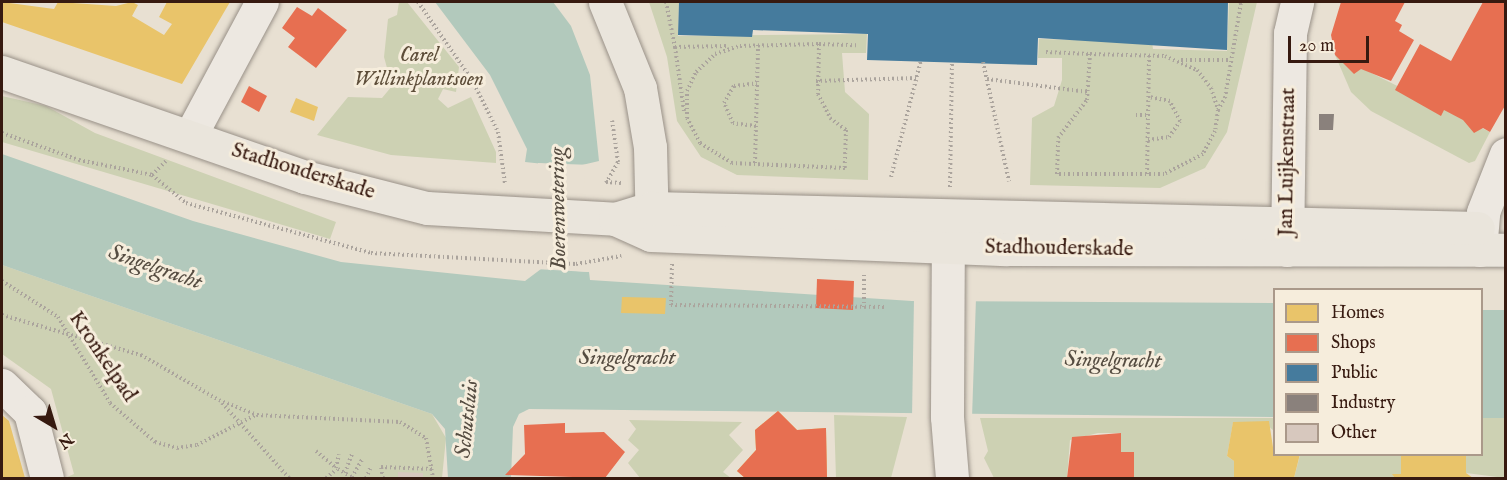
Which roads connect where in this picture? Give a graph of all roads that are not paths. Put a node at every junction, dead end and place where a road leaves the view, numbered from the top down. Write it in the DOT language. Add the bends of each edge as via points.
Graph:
graph roads {
  1 [pos="262,2"];
  2 [pos="605,2"];
  3 [pos="1297,2"];
  4 [pos="2,72"];
  5 [pos="190,136"];
  6 [pos="1506,154"];
  7 [pos="659,233"];
  8 [pos="948,233"];
  9 [pos="1287,238"];
  10 [pos="1493,239"];
  11 [pos="2,385"];
  12 [pos="47,478"];
  13 [pos="952,478"];
  1 -- 5 [label="street"];
  2 -- 7 [label="main road" via="640,88"];
  3 -- 9 [label="street, Jan Luijkenstraat" via="1290,33"];
  4 -- 5 [label="main road, Stadhouderskade"];
  5 -- 7 [label="main road, Stadhouderskade" via="305,177 427,208 615,219"];
  6 -- 10 [label="street" via="1494,175"];
  7 -- 8 [label="main road, Stadhouderskade"];
  8 -- 9 [label="main road, Stadhouderskade"];
  8 -- 13 [label="street" via="947,417"];
  9 -- 10 [label="main road, Stadhouderskade"];
  11 -- 12 [label="street" via="30,412"];
}
